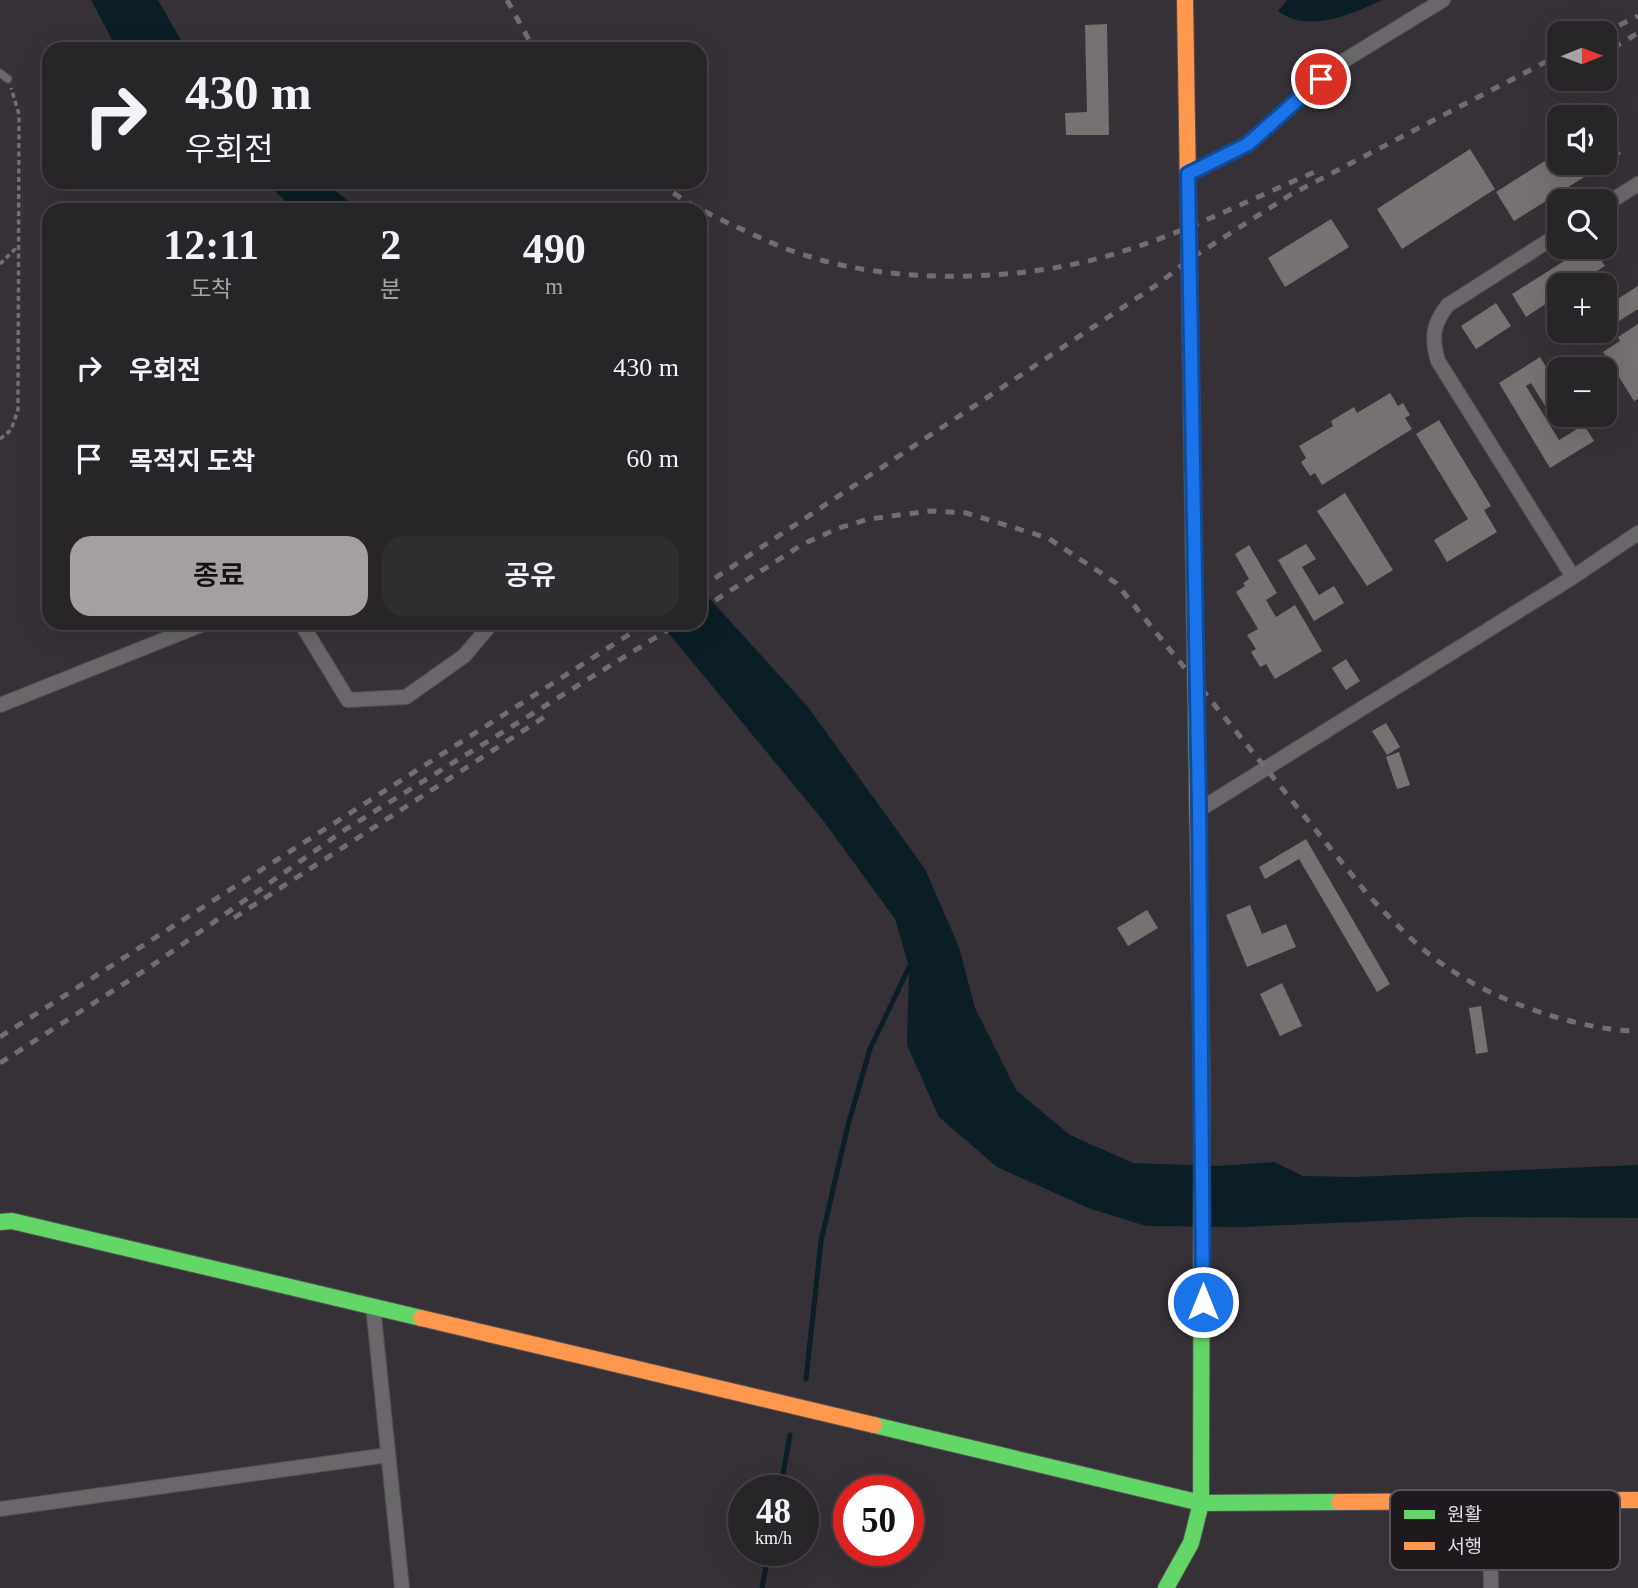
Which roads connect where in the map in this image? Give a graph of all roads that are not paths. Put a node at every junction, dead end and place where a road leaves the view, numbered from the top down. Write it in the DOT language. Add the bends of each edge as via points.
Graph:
graph roads {
  1 [pos="1185,0"];
  2 [pos="1443,0"];
  3 [pos="0,73"];
  4 [pos="8,79"];
  5 [pos="1188,174"];
  6 [pos="1638,184"];
  7 [pos="1617,197"];
  8 [pos="1547,242"];
  9 [pos="1638,533"];
  10 [pos="1573,577"];
  11 [pos="188,630"];
  12 [pos="305,630"];
  13 [pos="486,630"];
  14 [pos="0,705"];
  15 [pos="1199,810"];
  16 [pos="0,1222"];
  17 [pos="373,1306"];
  18 [pos="388,1455"];
  19 [pos="1620,1500"];
  20 [pos="1638,1500"];
  21 [pos="1390,1502"];
  22 [pos="1201,1503"];
  23 [pos="0,1509"];
  24 [pos="1491,1570"];
  25 [pos="402,1588"];
  26 [pos="1166,1588"];
  27 [pos="1491,1588"];
  1 -- 5 [label="main road"];
  2 -- 5 [label="street" via="1340,62 1248,144"];
  3 -- 4 [label="lane"];
  5 -- 15 [label="main road"];
  6 -- 7 [label="street"];
  8 -- 10 [label="street" via="1448,305 1438,317 1433,345 1438,361"];
  9 -- 10 [label="street"];
  10 -- 15 [label="street"];
  11 -- 14 [label="street"];
  12 -- 13 [label="street" via="348,700 406,697 464,656"];
  15 -- 22 [label="main road"];
  16 -- 17 [label="main road" via="12,1221"];
  17 -- 18 [label="street"];
  17 -- 22 [label="main road"];
  18 -- 23 [label="street"];
  18 -- 25 [label="street"];
  19 -- 20 [label="main road"];
  21 -- 22 [label="main road"];
  22 -- 26 [label="main road" via="1191,1543"];
  24 -- 27 [label="street"];
}
